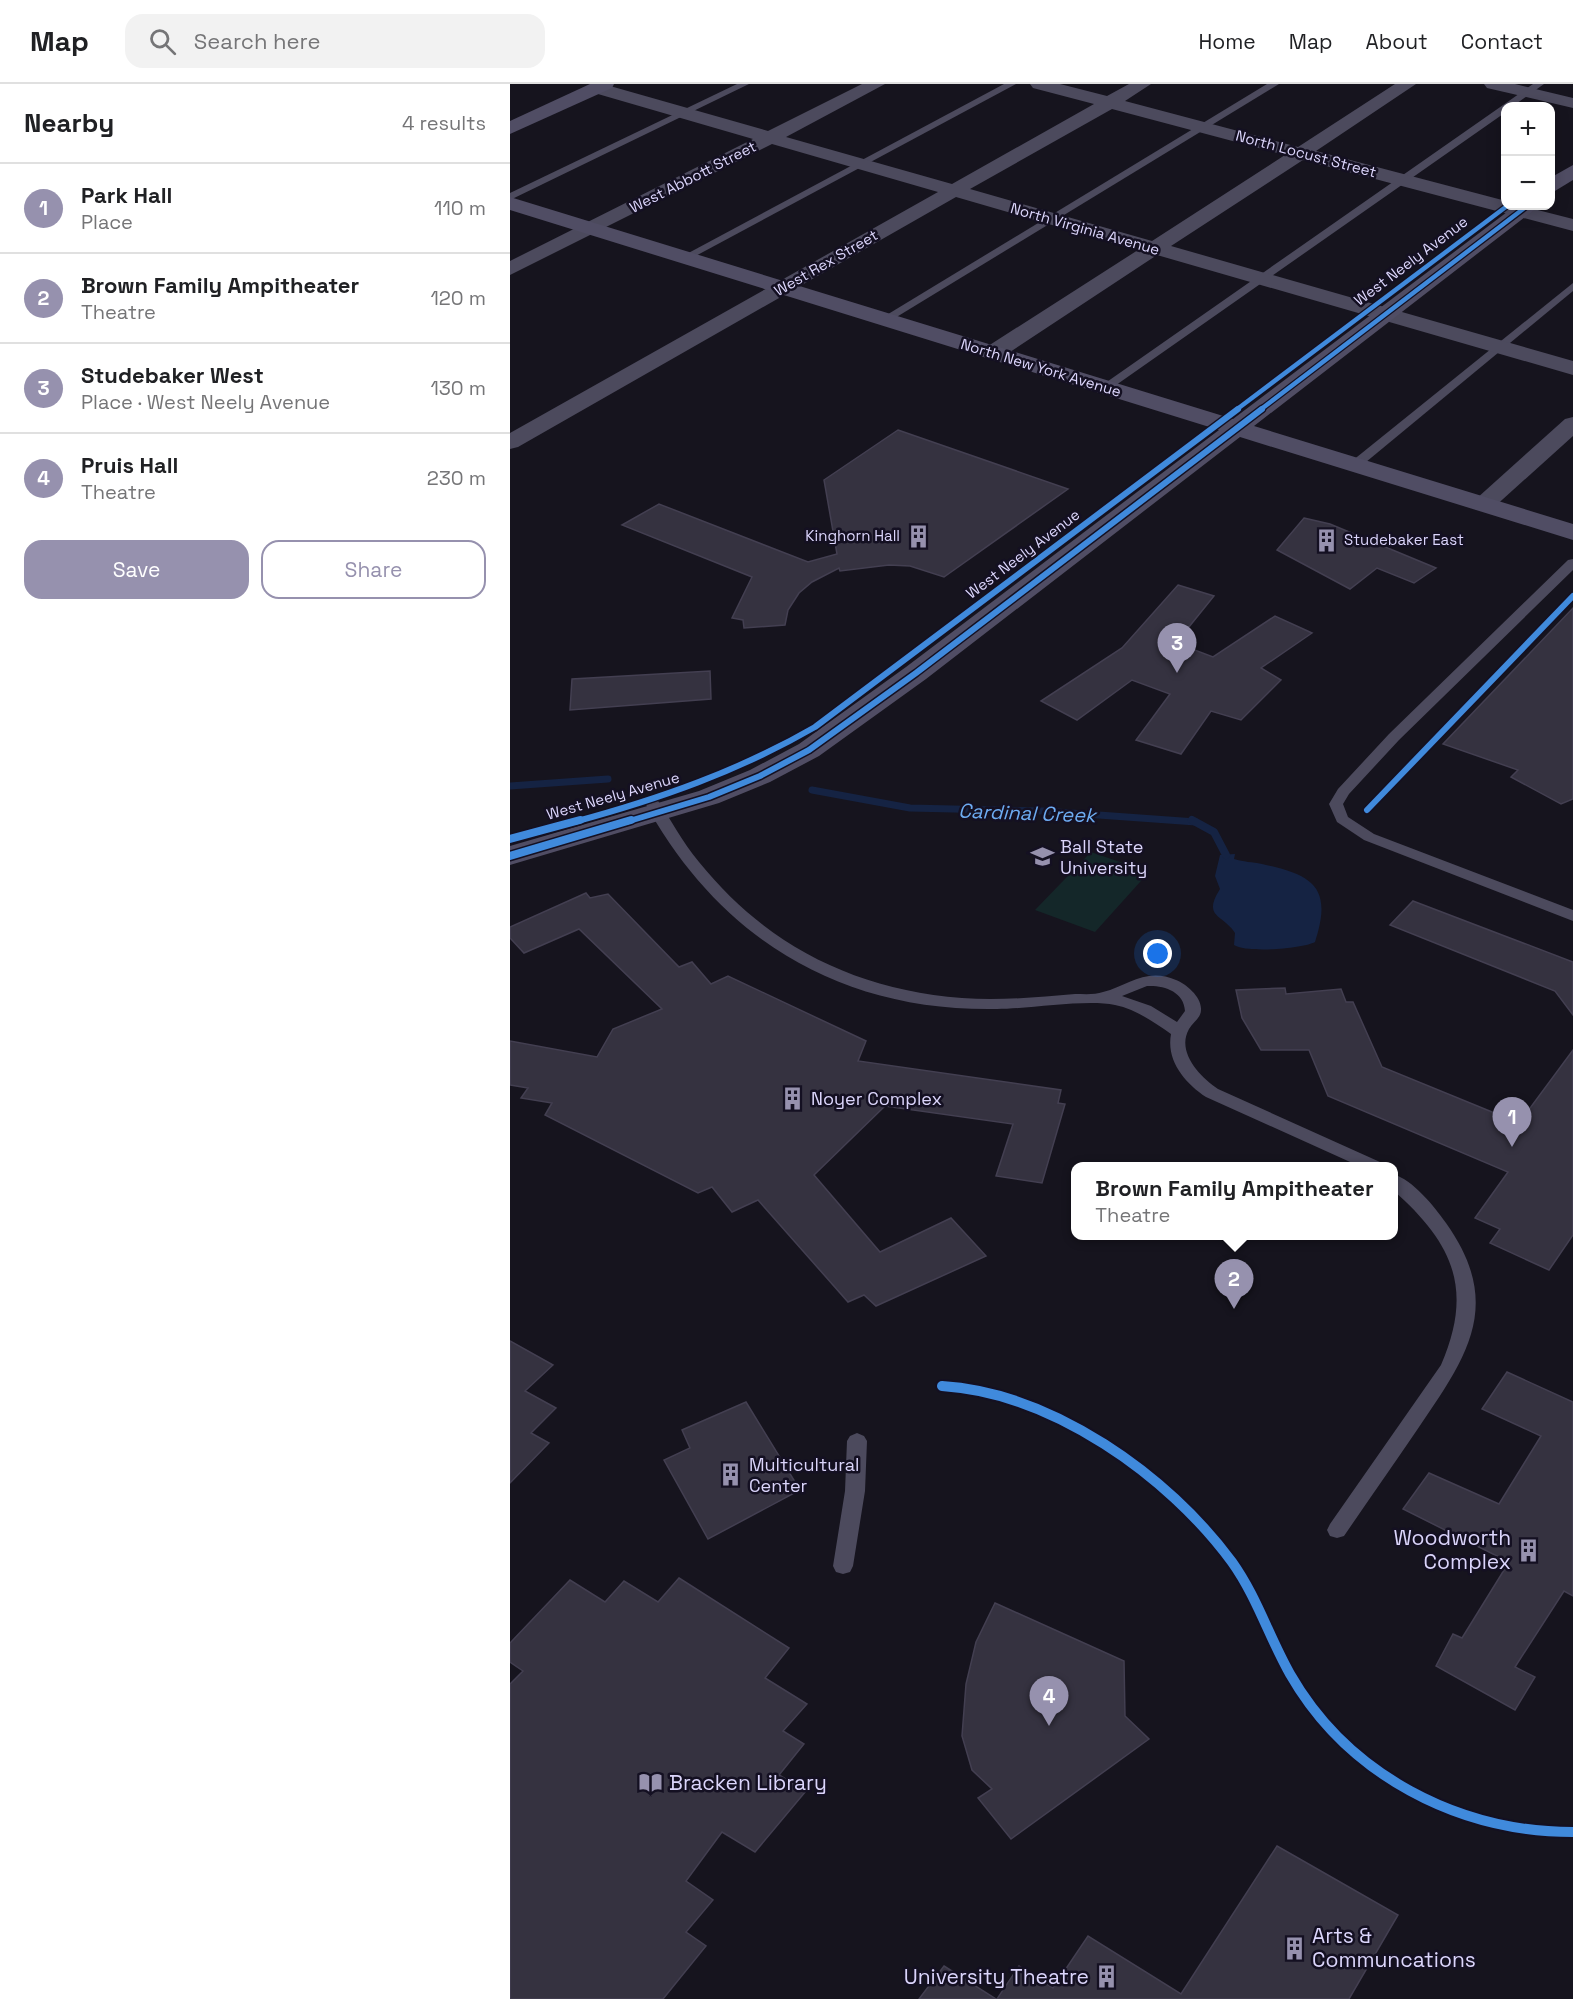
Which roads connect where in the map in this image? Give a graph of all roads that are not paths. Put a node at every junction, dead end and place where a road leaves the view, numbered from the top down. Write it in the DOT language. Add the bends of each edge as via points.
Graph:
graph roads {
  1 [pos="744,84"];
  2 [pos="876,84"];
  3 [pos="1011,84"];
  4 [pos="1039,84"];
  5 [pos="1142,84"];
  6 [pos="1274,84"];
  7 [pos="1407,84"];
  8 [pos="1493,84"];
  9 [pos="601,86"];
  10 [pos="1534,88"];
  11 [pos="1513,102"];
  12 [pos="1109,103"];
  13 [pos="1573,103"];
  14 [pos="1501,110"];
  15 [pos="682,114"];
  16 [pos="1203,127"];
  17 [pos="510,128"];
  18 [pos="771,138"];
  19 [pos="1301,153"];
  20 [pos="1573,156"];
  21 [pos="860,164"];
  22 [pos="1555,170"];
  23 [pos="1573,171"];
  24 [pos="1402,179"];
  25 [pos="1555,185"];
  26 [pos="954,191"];
  27 [pos="510,197"];
  28 [pos="510,202"];
  29 [pos="1501,204"];
  30 [pos="1511,210"];
  31 [pos="1525,210"];
  32 [pos="1050,219"];
  33 [pos="1573,225"];
  34 [pos="593,227"];
  35 [pos="1154,249"];
  36 [pos="686,257"];
  37 [pos="510,269"];
  38 [pos="1260,279"];
  39 [pos="1573,286"];
  40 [pos="783,288"];
  41 [pos="1377,312"];
  42 [pos="886,319"];
  43 [pos="1499,347"];
  44 [pos="993,353"];
  45 [pos="1573,368"];
  46 [pos="1105,388"];
  47 [pos="1573,424"];
  48 [pos="1229,425"];
  49 [pos="510,442"];
  50 [pos="1356,465"];
  51 [pos="1485,504"];
  52 [pos="1573,532"];
  53 [pos="1573,563"];
  54 [pos="655,807"];
  55 [pos="510,838"];
  56 [pos="510,856"];
  57 [pos="1573,916"];
  58 [pos="1105,998"];
  59 [pos="1180,1032"];
  60 [pos="1363,1162"];
  61 [pos="1398,1184"];
  62 [pos="857,1441"];
  63 [pos="1337,1530"];
  64 [pos="843,1566"];
  1 -- 15 [label="lane"];
  2 -- 18 [label="street, West Abbott Street"];
  3 -- 21 [label="lane"];
  4 -- 12 [label="street, North Locust Street"];
  5 -- 12 [label="street, West Rex Street"];
  6 -- 16 [label="lane"];
  7 -- 19 [label="street"];
  8 -- 10 [label="street"];
  9 -- 15 [label="street, North Virginia Avenue"];
  9 -- 17 [label="street"];
  10 -- 11 [label="lane"];
  10 -- 13 [label="street"];
  12 -- 16 [label="street, North Locust Street"];
  12 -- 26 [label="street, West Rex Street"];
  14 -- 24 [label="lane"];
  15 -- 18 [label="street, North Virginia Avenue"];
  15 -- 27 [label="lane"];
  16 -- 19 [label="street, North Locust Street"];
  16 -- 32 [label="lane"];
  18 -- 21 [label="street, North Virginia Avenue"];
  18 -- 34 [label="street, West Abbott Street"];
  19 -- 24 [label="street, North Locust Street"];
  19 -- 35 [label="street"];
  20 -- 22 [label="street"];
  21 -- 26 [label="street, North Virginia Avenue"];
  21 -- 36 [label="lane"];
  23 -- 25 [label="street"];
  24 -- 29 [label="street, North Locust Street"];
  24 -- 38 [label="lane"];
  26 -- 32 [label="street, North Virginia Avenue"];
  26 -- 40 [label="street, West Rex Street"];
  28 -- 34 [label="street, North New York Avenue"];
  30 -- 41 [label="street, West Neely Avenue"];
  31 -- 33 [label="street, North Locust Street"];
  32 -- 35 [label="street, North Virginia Avenue"];
  32 -- 42 [label="lane"];
  34 -- 36 [label="street, North New York Avenue"];
  34 -- 37 [label="street, West Abbott Street"];
  35 -- 38 [label="street, North Virginia Avenue"];
  35 -- 44 [label="street"];
  36 -- 40 [label="street, North New York Avenue"];
  38 -- 41 [label="street, North Virginia Avenue"];
  38 -- 46 [label="lane"];
  39 -- 43 [label="lane"];
  40 -- 42 [label="street, North New York Avenue"];
  40 -- 49 [label="street, West Rex Street"];
  41 -- 43 [label="street, North Virginia Avenue"];
  41 -- 48 [label="street, West Neely Avenue"];
  42 -- 44 [label="street, North New York Avenue"];
  43 -- 45 [label="street, North Virginia Avenue"];
  43 -- 50 [label="lane"];
  44 -- 46 [label="street, North New York Avenue"];
  46 -- 48 [label="street, North New York Avenue"];
  47 -- 51 [label="street"];
  48 -- 50 [label="street, North New York Avenue"];
  48 -- 54 [label="street, West Neely Avenue" via="916,674 809,750 709,797"];
  50 -- 51 [label="street, North New York Avenue"];
  51 -- 52 [label="street, North New York Avenue"];
  53 -- 57 [label="lane" via="1394,737 1336,804 1342,819 1369,837"];
  54 -- 55 [label="street, West Neely Avenue"];
  54 -- 56 [label="street, West Neely Avenue"];
  54 -- 58 [label="lane" via="708,884 786,950 818,966 861,982 937,1000 986,1004"];
  58 -- 59 [label="lane" via="1138,1007"];
  58 -- 59 [label="lane" via="1137,982 1167,982 1183,990 1191,1000 1192,1011"];
  59 -- 60 [label="lane" via="1179,1052 1196,1083"];
  61 -- 63 [label="lane" via="1442,1229 1458,1258 1468,1296 1466,1326 1462,1344 1449,1368"];
  62 -- 64 [label="lane" via="855,1491"];
}
